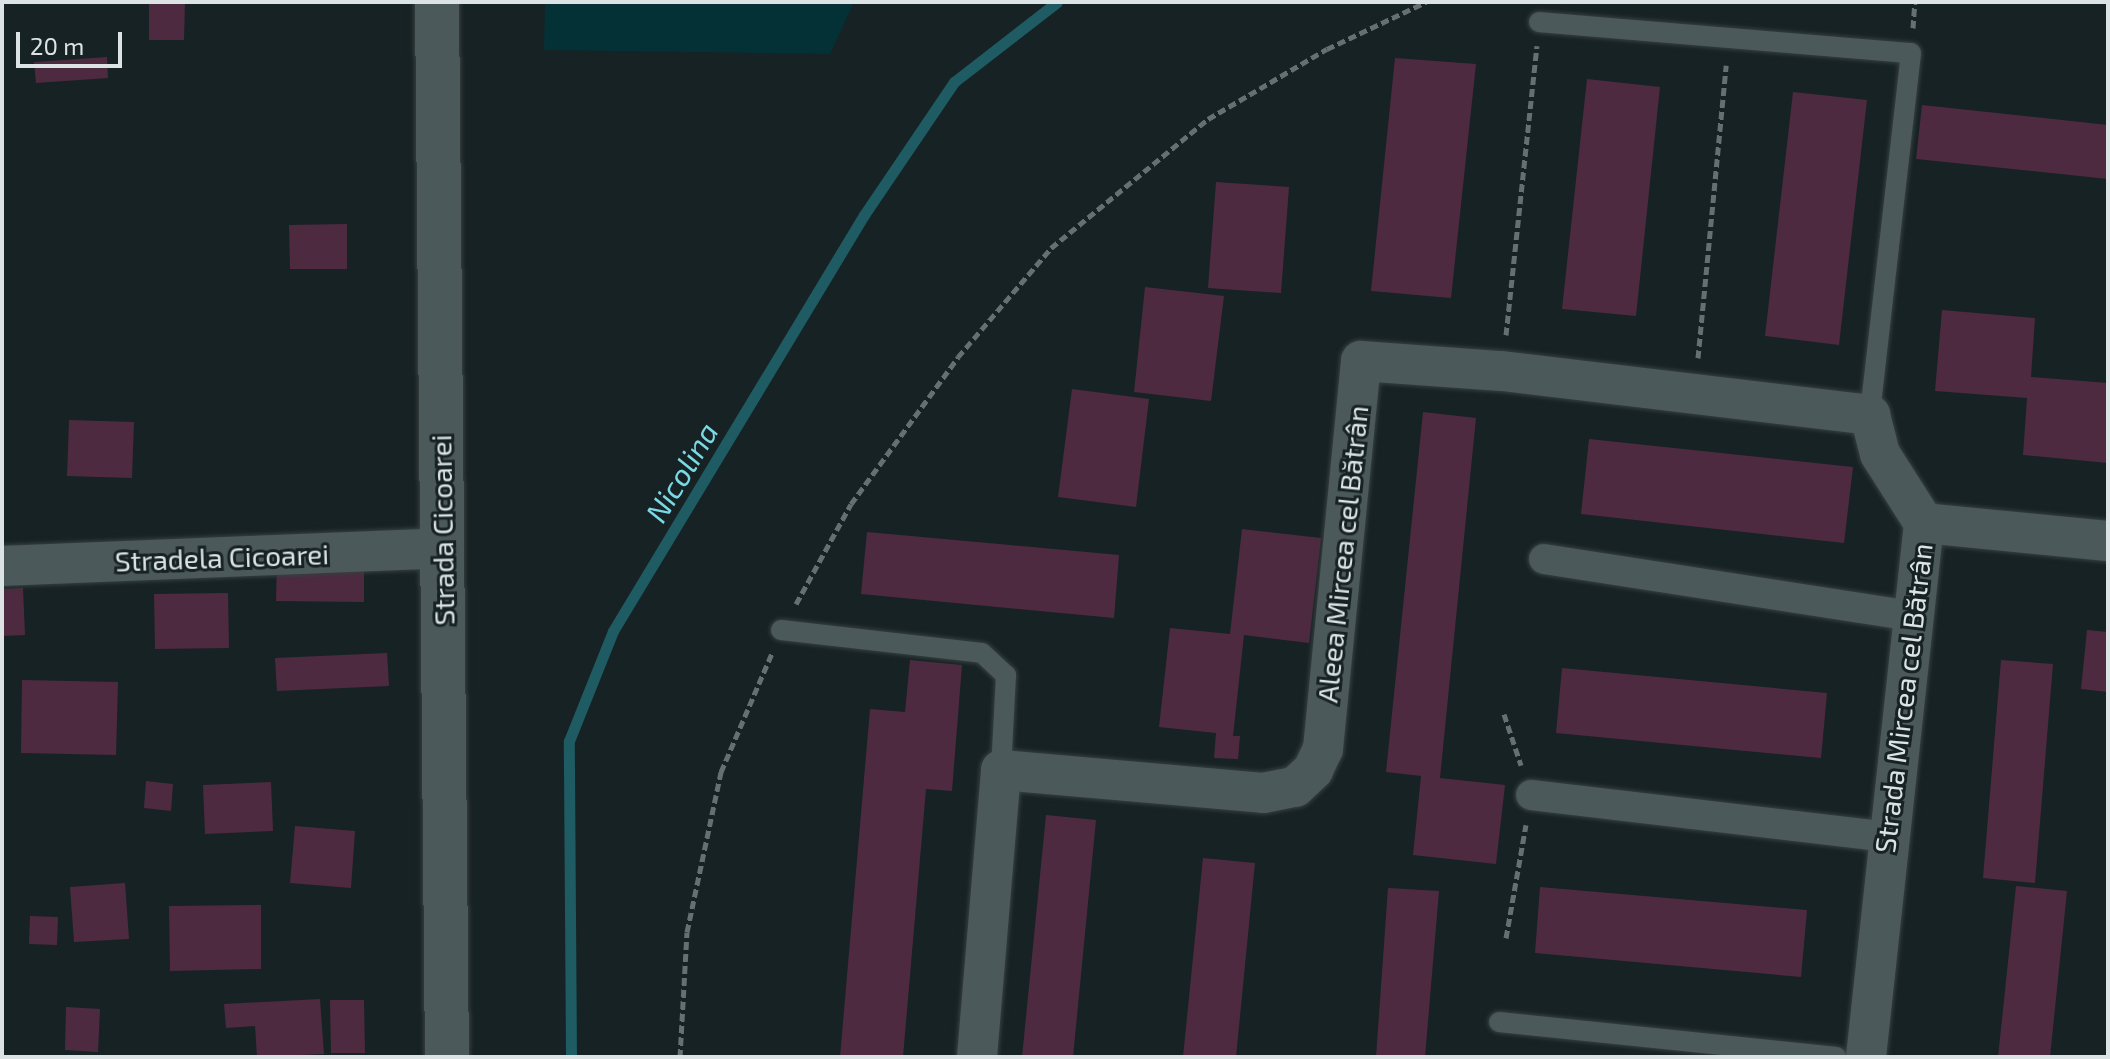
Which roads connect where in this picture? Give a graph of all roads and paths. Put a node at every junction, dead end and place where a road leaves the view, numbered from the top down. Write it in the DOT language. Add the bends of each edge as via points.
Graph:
graph roads {
  1 [pos="437,2"];
  2 [pos="1426,2"];
  3 [pos="1539,22"];
  4 [pos="1729,36"];
  5 [pos="1502,371"];
  6 [pos="1694,395"];
  7 [pos="1870,415"];
  8 [pos="1924,523"];
  9 [pos="2108,541"];
  10 [pos="442,548"];
  11 [pos="1544,559"];
  12 [pos="2,566"];
  13 [pos="1912,616"];
  14 [pos="781,630"];
  15 [pos="1001,770"];
  16 [pos="1531,795"];
  17 [pos="1887,837"];
  18 [pos="1499,1022"];
  19 [pos="447,1057"];
  20 [pos="680,1057"];
  21 [pos="977,1057"];
  22 [pos="1836,1057"];
  23 [pos="1866,1057"];
  1 -- 10 [label="street, Strada Cicoarei"];
  2 -- 14 [label="path" via="1327,49 1208,119 1051,248 958,357 851,504"];
  3 -- 4 [label="lane"];
  3 -- 5 [label="path"];
  4 -- 6 [label="path"];
  4 -- 7 [label="lane" via="1911,53"];
  5 -- 6 [label="street, Aleea Mircea cel Bătrân"];
  5 -- 15 [label="street, Aleea Mircea cel Bătrân" via="1361,361 1323,749 1313,770 1295,787 1263,793"];
  6 -- 7 [label="street, Aleea Mircea cel Bătrân"];
  7 -- 8 [label="street" via="1880,454"];
  8 -- 9 [label="street, Strada Mircea cel Bătrân"];
  8 -- 13 [label="street, Strada Mircea cel Bătrân"];
  10 -- 12 [label="street, Stradela Cicoarei"];
  10 -- 19 [label="street, Strada Cicoarei"];
  11 -- 13 [label="street"];
  13 -- 17 [label="street, Strada Mircea cel Bătrân"];
  14 -- 15 [label="lane" via="982,653 1006,675"];
  14 -- 20 [label="path" via="721,772 687,932"];
  15 -- 21 [label="street"];
  16 -- 17 [label="street"];
  17 -- 23 [label="street, Strada Mircea cel Bătrân"];
  18 -- 22 [label="lane"];
}
